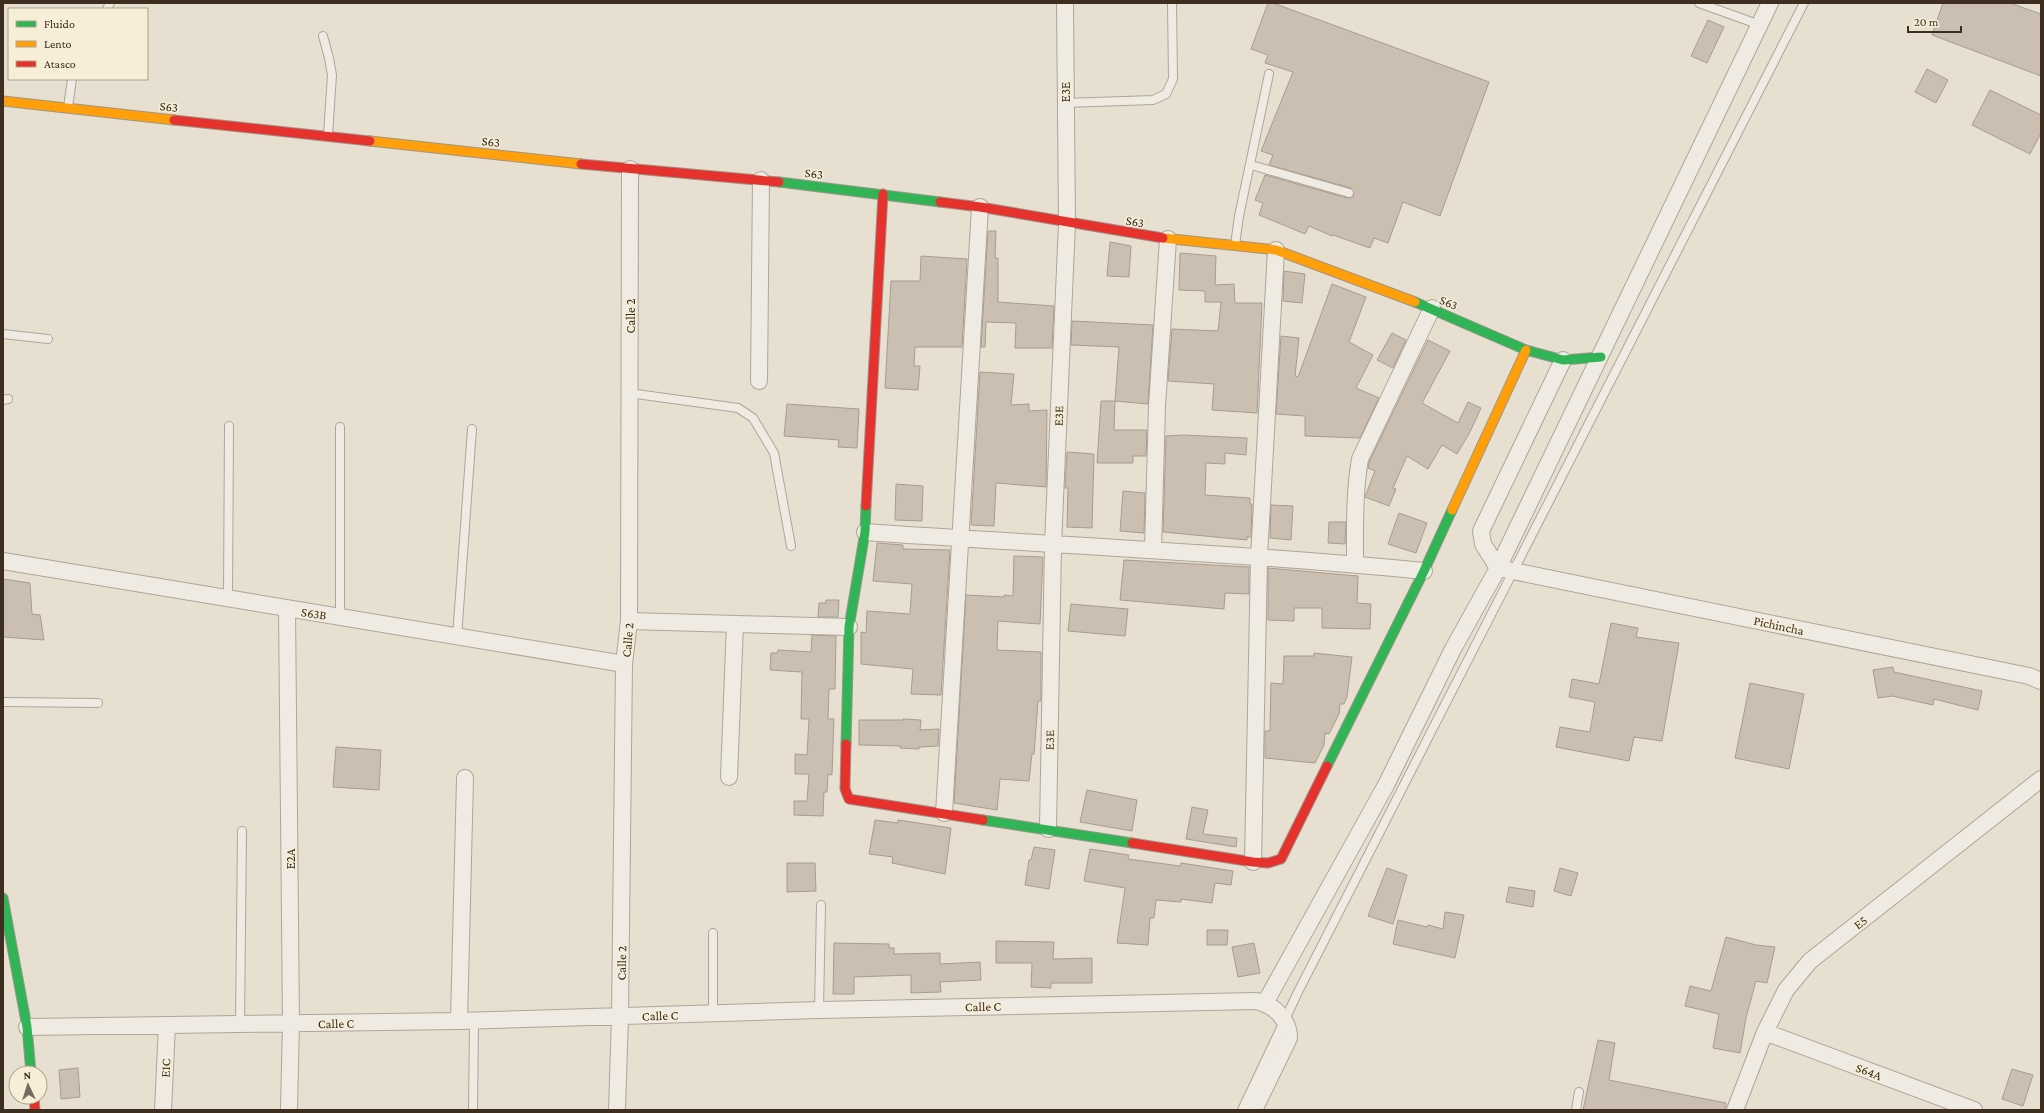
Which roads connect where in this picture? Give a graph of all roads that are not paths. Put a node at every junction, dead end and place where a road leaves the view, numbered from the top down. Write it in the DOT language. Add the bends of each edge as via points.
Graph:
graph roads {
  1 [pos="1065,3"];
  2 [pos="1172,3"];
  3 [pos="1699,3"];
  4 [pos="1770,3"];
  5 [pos="1804,3"];
  6 [pos="1760,25"];
  7 [pos="323,36"];
  8 [pos="1269,74"];
  9 [pos="72,80"];
  10 [pos="3,101"];
  11 [pos="1065,103"];
  12 [pos="68,108"];
  13 [pos="328,136"];
  14 [pos="1251,165"];
  15 [pos="630,169"];
  16 [pos="761,180"];
  17 [pos="1349,193"];
  18 [pos="883,194"];
  19 [pos="980,207"];
  20 [pos="1067,223"];
  21 [pos="1168,239"];
  22 [pos="1235,245"];
  23 [pos="1276,250"];
  24 [pos="1432,308"];
  25 [pos="3,334"];
  26 [pos="48,340"];
  27 [pos="1526,350"];
  28 [pos="1601,357"];
  29 [pos="1564,360"];
  30 [pos="759,382"];
  31 [pos="629,393"];
  32 [pos="229,426"];
  33 [pos="340,427"];
  34 [pos="472,429"];
  35 [pos="865,532"];
  36 [pos="961,539"];
  37 [pos="1053,545"];
  38 [pos="791,546"];
  39 [pos="1153,550"];
  40 [pos="1259,558"];
  41 [pos="3,561"];
  42 [pos="1355,564"];
  43 [pos="1498,568"];
  44 [pos="1516,570"];
  45 [pos="1424,571"];
  46 [pos="228,598"];
  47 [pos="287,608"];
  48 [pos="340,617"];
  49 [pos="629,621"];
  50 [pos="736,624"];
  51 [pos="849,627"];
  52 [pos="457,637"];
  53 [pos="624,664"];
  54 [pos="2041,681"];
  55 [pos="3,702"];
  56 [pos="98,703"];
  57 [pos="729,777"];
  58 [pos="465,778"];
  59 [pos="2041,779"];
  60 [pos="944,813"];
  61 [pos="1048,829"];
  62 [pos="242,831"];
  63 [pos="1253,862"];
  64 [pos="3,898"];
  65 [pos="821,905"];
  66 [pos="713,933"];
  67 [pos="1265,1003"];
  68 [pos="819,1010"];
  69 [pos="713,1013"];
  70 [pos="620,1017"];
  71 [pos="1286,1020"];
  72 [pos="466,1021"];
  73 [pos="291,1023"];
  74 [pos="240,1024"];
  75 [pos="167,1025"];
  76 [pos="27,1027"];
  77 [pos="1765,1032"];
  78 [pos="30,1065"];
  79 [pos="1578,1092"];
  80 [pos="163,1110"];
  81 [pos="288,1110"];
  82 [pos="473,1110"];
  83 [pos="617,1110"];
  84 [pos="1242,1110"];
  85 [pos="1254,1110"];
  86 [pos="1576,1110"];
  87 [pos="1735,1110"];
  88 [pos="1974,1110"];
  1 -- 11 [label="street, E3E"];
  2 -- 11 [label="lane" via="1173,80 1166,94 1153,100"];
  3 -- 6 [label="lane"];
  4 -- 6 [label="street"];
  5 -- 44 [label="lane"];
  6 -- 28 [label="street"];
  7 -- 13 [label="lane" via="332,75"];
  8 -- 14 [label="lane"];
  9 -- 12 [label="lane"];
  10 -- 12 [label="street, S63"];
  11 -- 20 [label="street, E3E"];
  12 -- 13 [label="street, S63"];
  13 -- 15 [label="street, S63"];
  14 -- 17 [label="lane"];
  14 -- 22 [label="lane"];
  15 -- 16 [label="street, S63"];
  15 -- 31 [label="street, Calle 2"];
  16 -- 18 [label="street, S63"];
  16 -- 30 [label="street"];
  18 -- 19 [label="street, S63"];
  18 -- 35 [label="street"];
  19 -- 20 [label="street, S63"];
  19 -- 36 [label="street"];
  20 -- 21 [label="street, S63"];
  20 -- 37 [label="street, E3E"];
  21 -- 22 [label="street, S63"];
  21 -- 39 [label="street" via="1157,406"];
  22 -- 23 [label="street, S63"];
  23 -- 24 [label="street, S63"];
  23 -- 40 [label="street"];
  24 -- 27 [label="street, S63"];
  24 -- 42 [label="street" via="1360,459 1354,511"];
  25 -- 26 [label="lane"];
  27 -- 29 [label="street, S63"];
  27 -- 45 [label="street"];
  28 -- 29 [label="street, S63"];
  28 -- 43 [label="street"];
  29 -- 43 [label="street" via="1481,530 1482,544"];
  31 -- 38 [label="lane" via="738,408 753,418 774,453"];
  31 -- 49 [label="street, Calle 2"];
  32 -- 46 [label="lane"];
  33 -- 48 [label="lane"];
  34 -- 52 [label="lane"];
  35 -- 36 [label="street"];
  35 -- 51 [label="street"];
  36 -- 37 [label="street"];
  36 -- 60 [label="street"];
  37 -- 39 [label="street"];
  37 -- 61 [label="street, E3E"];
  39 -- 40 [label="street"];
  40 -- 42 [label="street"];
  40 -- 63 [label="street"];
  41 -- 46 [label="street, S63B"];
  42 -- 45 [label="street"];
  43 -- 44 [label="street, Pichincha"];
  43 -- 67 [label="street" via="1453,649 1386,785"];
  44 -- 54 [label="street, Pichincha"];
  44 -- 71 [label="lane" via="1298,992"];
  45 -- 63 [label="street" via="1281,859 1268,863"];
  46 -- 47 [label="street, S63B"];
  47 -- 48 [label="street, S63B"];
  47 -- 73 [label="street, E2A"];
  48 -- 52 [label="street, S63B"];
  49 -- 50 [label="street"];
  49 -- 53 [label="street, Calle 2"];
  50 -- 51 [label="street"];
  50 -- 57 [label="street"];
  51 -- 60 [label="street" via="846,795 848,799"];
  52 -- 53 [label="street, S63B"];
  53 -- 70 [label="street, Calle 2"];
  55 -- 56 [label="lane"];
  58 -- 72 [label="street"];
  59 -- 77 [label="street, E5" via="1810,961 1786,990"];
  60 -- 61 [label="street"];
  61 -- 63 [label="street"];
  62 -- 74 [label="lane"];
  64 -- 76 [label="street"];
  65 -- 68 [label="lane"];
  66 -- 69 [label="lane"];
  67 -- 68 [label="street, Calle C" via="1248,1001"];
  67 -- 71 [label="street"];
  68 -- 69 [label="street, Calle C"];
  69 -- 70 [label="street, Calle C"];
  70 -- 72 [label="street, Calle C"];
  70 -- 83 [label="street, Calle 2"];
  71 -- 84 [label="lane"];
  71 -- 85 [label="street" via="1289,1038"];
  72 -- 73 [label="street, Calle C"];
  72 -- 82 [label="lane"];
  73 -- 74 [label="street, Calle C"];
  73 -- 81 [label="street, E2A"];
  74 -- 75 [label="street, Calle C"];
  75 -- 76 [label="street, Calle C"];
  75 -- 80 [label="street, E1C"];
  76 -- 78 [label="street"];
  77 -- 87 [label="street, E5"];
  77 -- 88 [label="street, S64A"];
  79 -- 86 [label="lane"];
}
